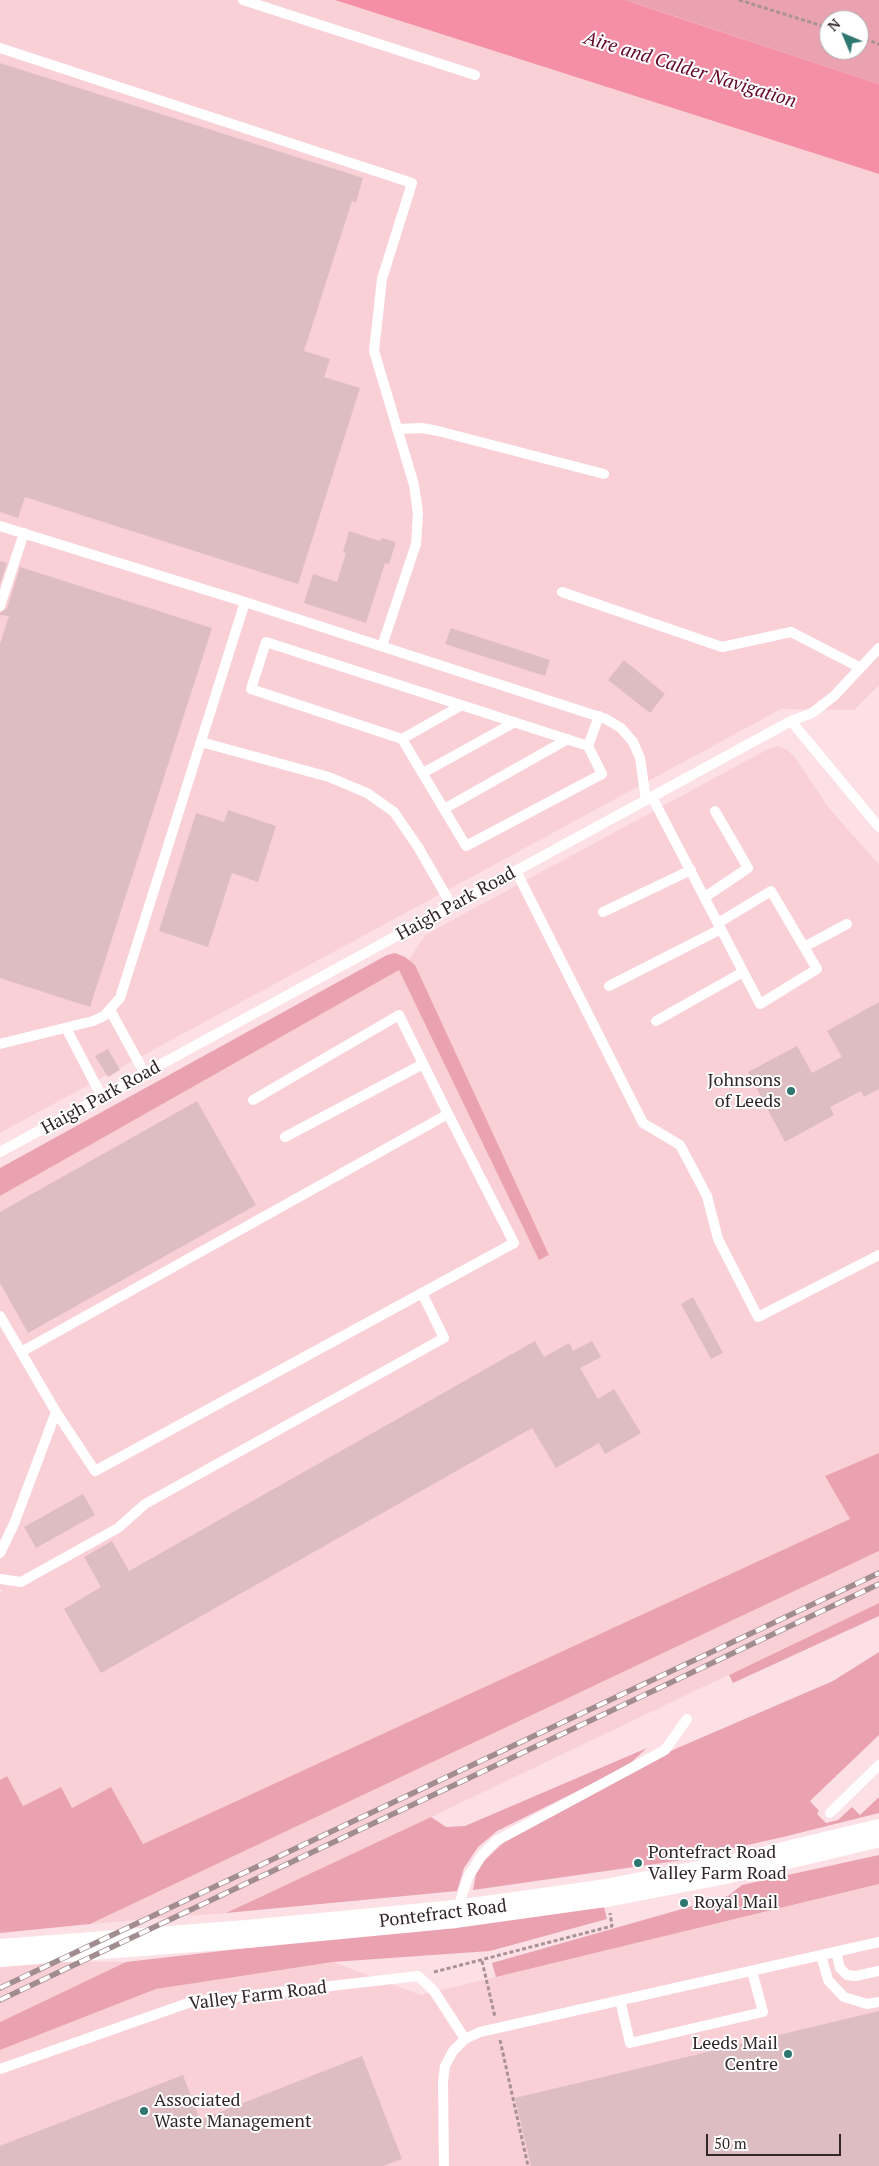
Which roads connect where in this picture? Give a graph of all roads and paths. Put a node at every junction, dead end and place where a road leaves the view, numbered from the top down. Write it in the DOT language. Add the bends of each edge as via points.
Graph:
graph roads {
  1 [pos="243,0"];
  2 [pos="739,0"];
  3 [pos="819,25"];
  4 [pos="0,48"];
  5 [pos="475,75"];
  6 [pos="397,430"];
  7 [pos="604,474"];
  8 [pos="0,526"];
  9 [pos="24,533"];
  10 [pos="562,592"];
  11 [pos="245,602"];
  12 [pos="0,606"];
  13 [pos="382,646"];
  14 [pos="879,648"];
  15 [pos="859,667"];
  16 [pos="462,705"];
  17 [pos="599,716"];
  18 [pos="791,721"];
  19 [pos="515,722"];
  20 [pos="402,739"];
  21 [pos="568,739"];
  22 [pos="201,742"];
  23 [pos="588,746"];
  24 [pos="423,773"];
  25 [pos="649,799"];
  26 [pos="444,809"];
  27 [pos="715,811"];
  28 [pos="879,827"];
  29 [pos="691,870"];
  30 [pos="516,871"];
  31 [pos="704,897"];
  32 [pos="452,906"];
  33 [pos="603,912"];
  34 [pos="847,924"];
  35 [pos="720,926"];
  36 [pos="804,947"];
  37 [pos="743,972"];
  38 [pos="609,986"];
  39 [pos="110,1010"];
  40 [pos="656,1021"];
  41 [pos="66,1028"];
  42 [pos="0,1044"];
  43 [pos="423,1064"];
  44 [pos="145,1074"];
  45 [pos="102,1097"];
  46 [pos="253,1100"];
  47 [pos="448,1114"];
  48 [pos="285,1137"];
  49 [pos="0,1152"];
  50 [pos="879,1255"];
  51 [pos="422,1293"];
  52 [pos="0,1316"];
  53 [pos="21,1352"];
  54 [pos="56,1412"];
  55 [pos="0,1552"];
  56 [pos="0,1579"];
  57 [pos="687,1719"];
  58 [pos="879,1765"];
  59 [pos="830,1813"];
  60 [pos="879,1833"];
  61 [pos="606,1893"];
  62 [pos="456,1914"];
  63 [pos="879,1942"];
  64 [pos="836,1952"];
  65 [pos="0,1953"];
  66 [pos="821,1955"];
  67 [pos="482,1962"];
  68 [pos="752,1971"];
  69 [pos="879,1971"];
  70 [pos="418,1976"];
  71 [pos="620,2000"];
  72 [pos="879,2002"];
  73 [pos="498,2028"];
  74 [pos="465,2039"];
  75 [pos="0,2068"];
  76 [pos="444,2166"];
  77 [pos="528,2166"];
  1 -- 5 [label="lane"];
  2 -- 3 [label="path"];
  4 -- 6 [label="lane" via="412,183 382,278 374,351"];
  6 -- 7 [label="lane" via="422,428 438,431"];
  6 -- 13 [label="lane" via="414,485 418,513 416,544"];
  8 -- 9 [label="lane"];
  9 -- 11 [label="lane"];
  9 -- 12 [label="lane"];
  10 -- 15 [label="lane" via="722,647 791,632"];
  11 -- 13 [label="lane"];
  11 -- 22 [label="lane"];
  13 -- 17 [label="lane"];
  14 -- 15 [label="lane, Haigh Park Road"];
  15 -- 18 [label="lane, Haigh Park Road" via="834,696 812,712"];
  16 -- 19 [label="lane"];
  16 -- 20 [label="lane"];
  16 -- 20 [label="lane" via="266,642 251,689"];
  17 -- 23 [label="lane"];
  17 -- 25 [label="lane" via="621,728 633,742"];
  18 -- 25 [label="lane, Haigh Park Road"];
  18 -- 28 [label="lane"];
  19 -- 21 [label="lane"];
  19 -- 24 [label="lane"];
  20 -- 24 [label="lane"];
  21 -- 23 [label="lane"];
  21 -- 26 [label="lane"];
  22 -- 32 [label="lane" via="329,777 366,793 394,812"];
  22 -- 39 [label="lane" via="120,998"];
  23 -- 26 [label="lane" via="602,774 466,846"];
  24 -- 26 [label="lane"];
  25 -- 29 [label="lane"];
  25 -- 30 [label="lane, Haigh Park Road"];
  27 -- 31 [label="lane" via="748,868"];
  29 -- 31 [label="lane"];
  29 -- 33 [label="lane"];
  30 -- 32 [label="lane, Haigh Park Road"];
  30 -- 50 [label="lane" via="643,1123 680,1145 707,1196 718,1239 758,1316"];
  31 -- 35 [label="lane"];
  32 -- 44 [label="lane, Haigh Park Road"];
  34 -- 36 [label="lane"];
  35 -- 36 [label="lane" via="771,891"];
  35 -- 37 [label="lane"];
  35 -- 38 [label="lane"];
  36 -- 37 [label="lane" via="817,969 760,1004"];
  37 -- 40 [label="lane"];
  39 -- 41 [label="lane" via="93,1021"];
  39 -- 44 [label="lane"];
  41 -- 42 [label="lane"];
  41 -- 45 [label="lane"];
  43 -- 46 [label="lane" via="399,1015"];
  43 -- 47 [label="lane"];
  43 -- 48 [label="lane"];
  44 -- 45 [label="lane, Haigh Park Road"];
  45 -- 49 [label="lane, Haigh Park Road"];
  47 -- 51 [label="lane" via="514,1243"];
  47 -- 53 [label="lane"];
  51 -- 54 [label="lane" via="95,1472"];
  51 -- 56 [label="lane" via="444,1338 146,1504 118,1528 21,1582"];
  52 -- 53 [label="lane"];
  53 -- 54 [label="lane"];
  54 -- 55 [label="lane" via="14,1524"];
  57 -- 62 [label="lane" via="665,1750 496,1841 468,1877"];
  58 -- 59 [label="lane"];
  60 -- 61 [label="main road, Pontefract Road" via="725,1870"];
  61 -- 62 [label="main road, Pontefract Road"];
  61 -- 67 [label="path" via="612,1926"];
  62 -- 65 [label="main road, Pontefract Road"];
  63 -- 64 [label="lane"];
  64 -- 66 [label="lane"];
  64 -- 69 [label="lane" via="840,1968 847,1975"];
  66 -- 68 [label="lane"];
  66 -- 72 [label="lane" via="828,1980 844,1998 867,2004"];
  67 -- 70 [label="path"];
  67 -- 73 [label="path"];
  68 -- 71 [label="lane"];
  68 -- 71 [label="lane" via="763,2012 630,2043"];
  70 -- 74 [label="lane" via="434,1991"];
  70 -- 75 [label="lane, Valley Farm Road" via="191,2002"];
  71 -- 73 [label="lane"];
  73 -- 74 [label="lane"];
  73 -- 77 [label="path"];
  74 -- 76 [label="lane" via="445,2066"];
}
